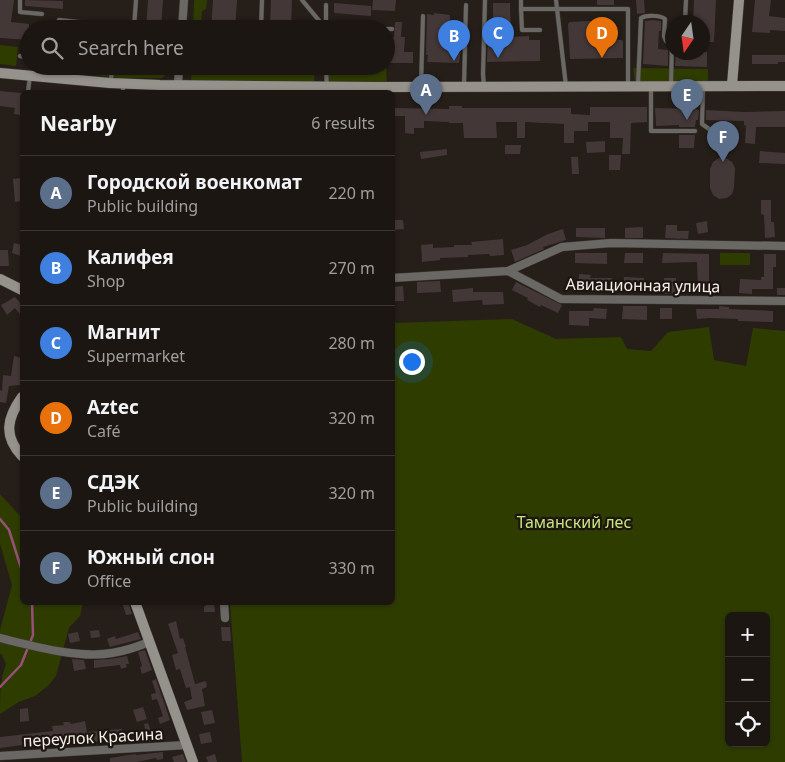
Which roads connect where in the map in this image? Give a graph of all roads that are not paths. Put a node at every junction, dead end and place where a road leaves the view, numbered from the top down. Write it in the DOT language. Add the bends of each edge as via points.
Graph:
graph roads {
  1 [pos="20,0"];
  2 [pos="136,0"];
  3 [pos="184,0"];
  4 [pos="262,0"];
  5 [pos="302,0"];
  6 [pos="485,0"];
  7 [pos="521,0"];
  8 [pos="556,0"];
  9 [pos="686,0"];
  10 [pos="740,0"];
  11 [pos="326,5"];
  12 [pos="466,6"];
  13 [pos="521,9"];
  14 [pos="557,9"];
  15 [pos="42,14"];
  16 [pos="685,15"];
  17 [pos="423,16"];
  18 [pos="135,20"];
  19 [pos="183,20"];
  20 [pos="261,20"];
  21 [pos="319,20"];
  22 [pos="326,20"];
  23 [pos="665,20"];
  24 [pos="665,20"];
  25 [pos="540,30"];
  26 [pos="665,38"];
  27 [pos="672,60"];
  28 [pos="0,73"];
  29 [pos="111,75"];
  30 [pos="179,75"];
  31 [pos="326,75"];
  32 [pos="30,76"];
  33 [pos="43,77"];
  34 [pos="110,83"];
  35 [pos="178,85"];
  36 [pos="633,85"];
  37 [pos="671,85"];
  38 [pos="703,85"];
  39 [pos="732,85"];
  40 [pos="421,86"];
  41 [pos="464,86"];
  42 [pos="484,86"];
  43 [pos="566,86"];
  44 [pos="651,86"];
  45 [pos="785,86"];
  46 [pos="123,88"];
  47 [pos="254,89"];
  48 [pos="326,89"];
  49 [pos="28,90"];
  50 [pos="366,90"];
  51 [pos="695,132"];
  52 [pos="718,151"];
  53 [pos="785,246"];
  54 [pos="508,270"];
  55 [pos="395,278"];
  56 [pos="0,279"];
  57 [pos="20,289"];
  58 [pos="785,301"];
  59 [pos="19,412"];
  60 [pos="20,453"];
  61 [pos="135,605"];
  62 [pos="224,605"];
  63 [pos="224,618"];
  64 [pos="0,638"];
  65 [pos="149,642"];
  66 [pos="187,745"];
  67 [pos="0,756"];
  68 [pos="193,762"];
  1 -- 15 [label="lane" via="20,12"];
  2 -- 18 [label="lane"];
  3 -- 19 [label="street"];
  4 -- 20 [label="lane"];
  5 -- 21 [label="lane"];
  6 -- 42 [label="lane"];
  7 -- 13 [label="lane"];
  8 -- 14 [label="lane"];
  9 -- 16 [label="lane"];
  10 -- 39 [label="street"];
  11 -- 22 [label="lane"];
  12 -- 41 [label="lane"];
  13 -- 14 [label="lane"];
  13 -- 25 [label="lane" via="522,30"];
  14 -- 36 [label="lane" via="628,9"];
  14 -- 43 [label="lane"];
  17 -- 40 [label="lane"];
  23 -- 26 [label="lane"];
  24 -- 36 [label="lane" via="662,17 641,18"];
  27 -- 37 [label="lane"];
  28 -- 32 [label="street"];
  29 -- 34 [label="lane"];
  30 -- 35 [label="street"];
  31 -- 48 [label="lane"];
  32 -- 33 [label="street"];
  32 -- 49 [label="lane"];
  33 -- 34 [label="street"];
  34 -- 46 [label="street"];
  35 -- 46 [label="street"];
  35 -- 47 [label="street"];
  36 -- 43 [label="street"];
  36 -- 44 [label="street"];
  37 -- 38 [label="street"];
  37 -- 44 [label="street"];
  38 -- 39 [label="street"];
  38 -- 52 [label="lane" via="702,124 719,136"];
  39 -- 45 [label="street"];
  40 -- 41 [label="street"];
  40 -- 50 [label="street"];
  41 -- 42 [label="street"];
  42 -- 43 [label="street"];
  44 -- 51 [label="lane" via="651,131"];
  47 -- 48 [label="street"];
  48 -- 50 [label="street"];
  53 -- 54 [label="street" via="610,243 562,247"];
  54 -- 55 [label="street"];
  54 -- 58 [label="street, Авиационная улица" via="561,299"];
  56 -- 57 [label="street"];
  59 -- 60 [label="street" via="9,427 9,436"];
  61 -- 65 [label="street"];
  62 -- 63 [label="street"];
  64 -- 65 [label="street" via="80,654 110,653"];
  65 -- 66 [label="street"];
  66 -- 67 [label="street, переулок Красина"];
  66 -- 68 [label="street"];
}
